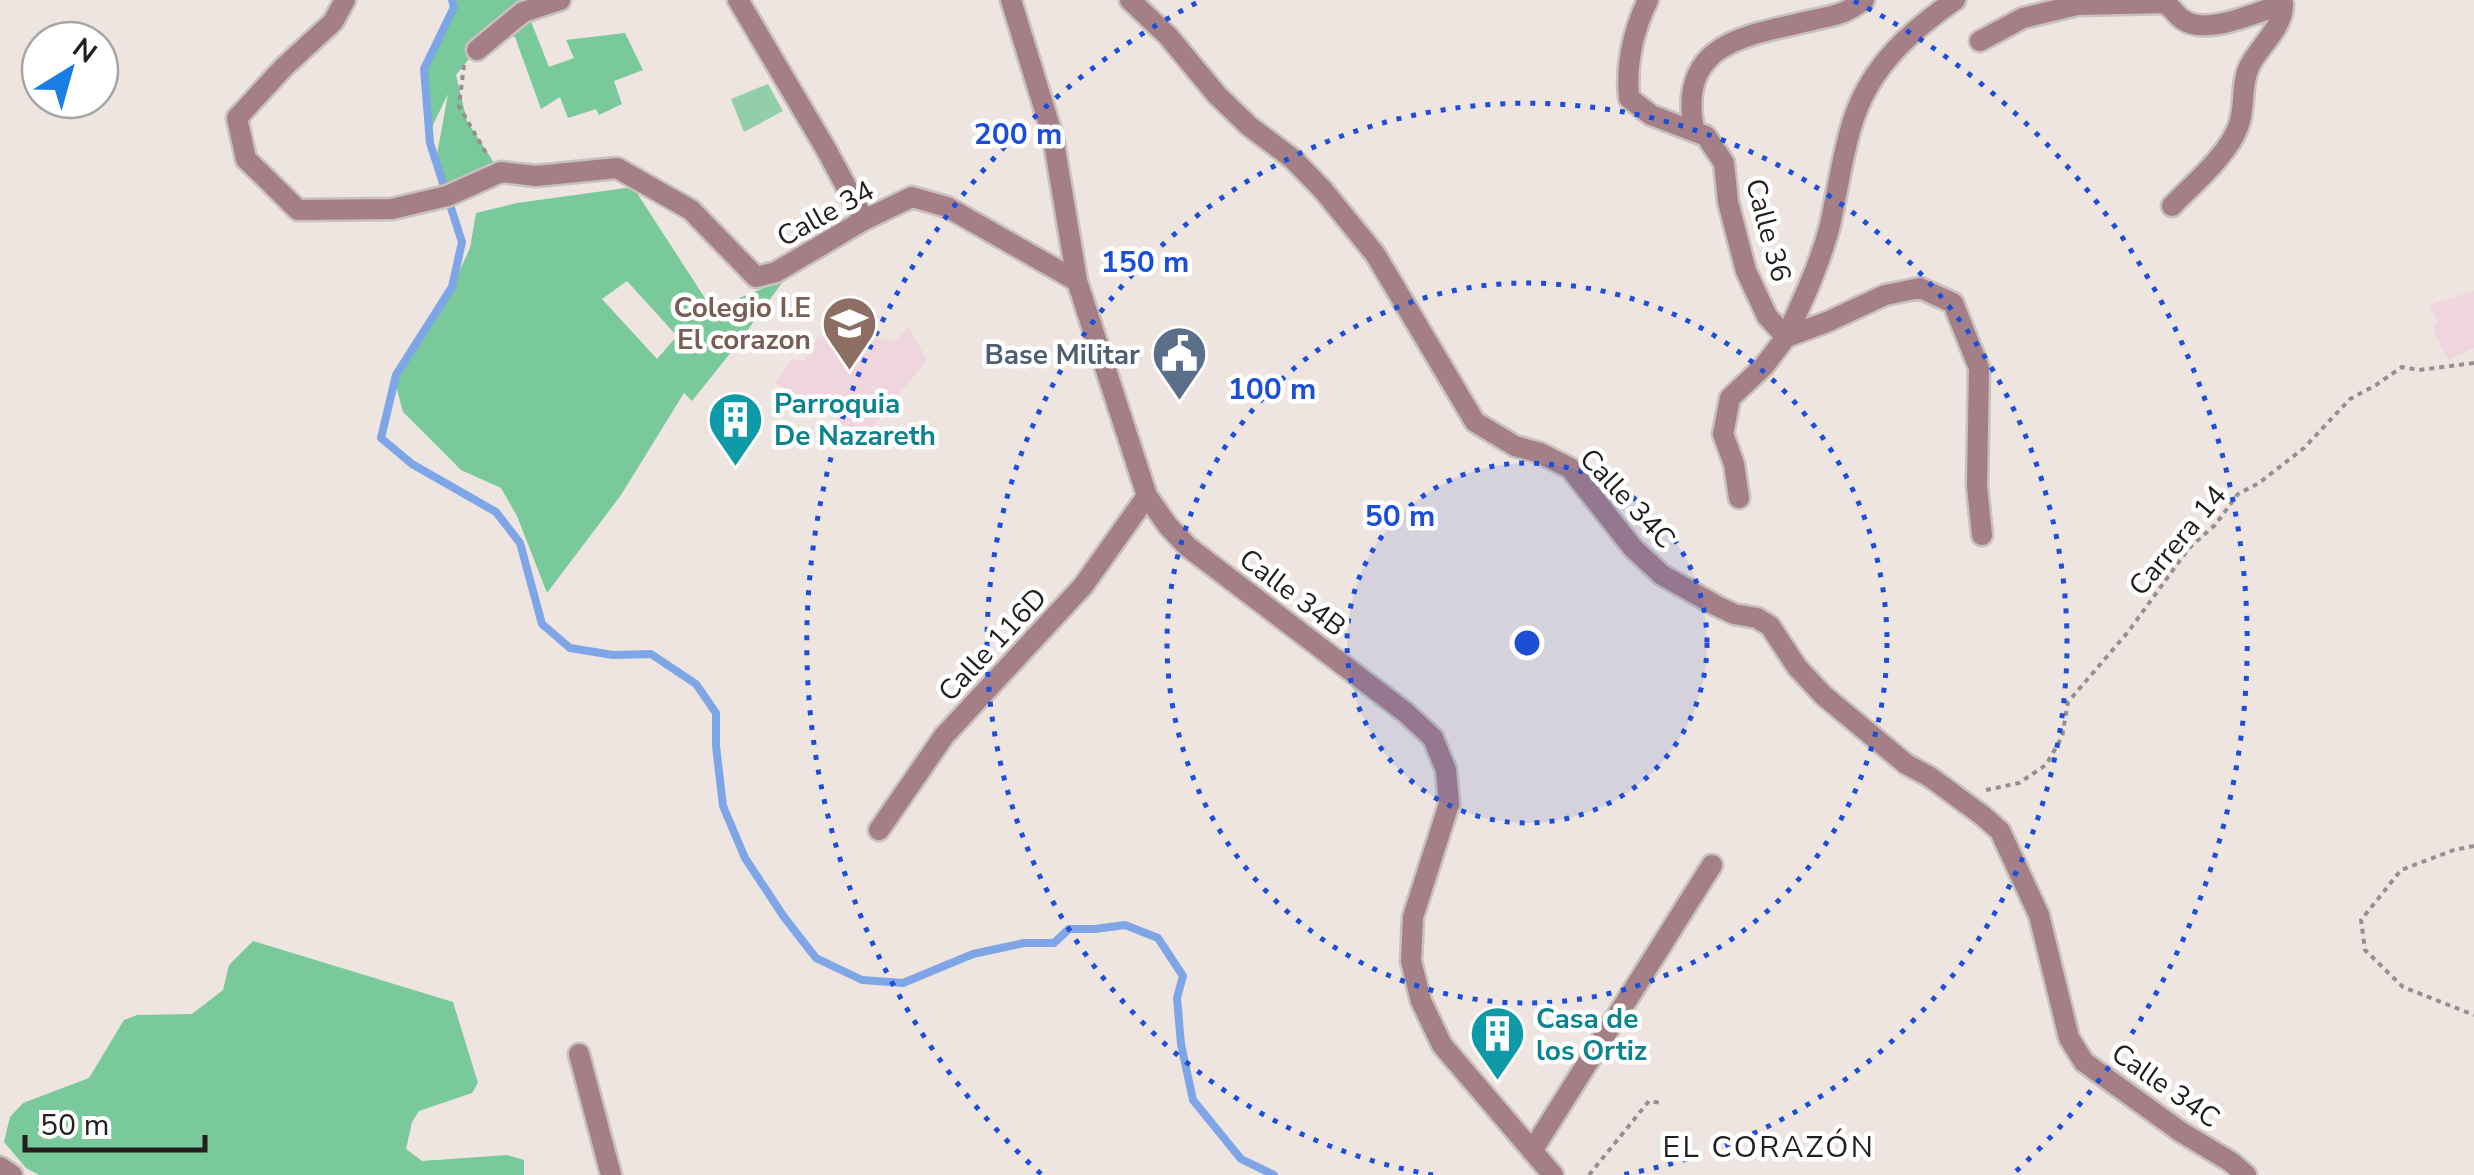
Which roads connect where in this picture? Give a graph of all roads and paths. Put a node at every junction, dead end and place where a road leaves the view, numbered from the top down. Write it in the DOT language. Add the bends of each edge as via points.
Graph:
graph roads {
  1 [pos="344,0"];
  2 [pos="560,0"];
  3 [pos="738,0"];
  4 [pos="1011,0"];
  5 [pos="1130,0"];
  6 [pos="1648,0"];
  7 [pos="1864,0"];
  8 [pos="1955,0"];
  9 [pos="2282,2"];
  10 [pos="1980,40"];
  11 [pos="477,50"];
  12 [pos="1694,130"];
  13 [pos="505,172"];
  14 [pos="2172,206"];
  15 [pos="864,220"];
  16 [pos="1077,281"];
  17 [pos="1786,337"];
  18 [pos="2474,363"];
  19 [pos="1147,496"];
  20 [pos="1738,498"];
  21 [pos="1982,535"];
  22 [pos="1961,800"];
  23 [pos="879,830"];
  24 [pos="2474,846"];
  25 [pos="1712,865"];
  26 [pos="2474,1015"];
  27 [pos="579,1054"];
  28 [pos="1661,1103"];
  29 [pos="1532,1151"];
  30 [pos="0,1166"];
  31 [pos="12,1175"];
  32 [pos="611,1175"];
  33 [pos="1553,1175"];
  34 [pos="1589,1175"];
  35 [pos="2246,1175"];
  1 -- 13 [label="street" via="334,22 237,118 246,159 298,210 392,209 448,196"];
  2 -- 11 [label="street" via="523,12"];
  3 -- 15 [label="street"];
  4 -- 16 [label="street, Calle 34B" via="1053,137"];
  5 -- 22 [label="street, Calle 34C" via="1217,95 1293,160 1375,254 1476,422 1570,468 1662,575 1770,626 1822,695"];
  6 -- 12 [label="street, Calle 36" via="1626,70 1629,98 1651,115"];
  7 -- 12 [label="street" via="1843,13 1717,49 1697,74 1690,108"];
  8 -- 17 [label="street" via="1896,48 1867,90 1855,114 1828,232"];
  9 -- 10 [label="street" via="2208,28 2182,21 2164,3 2078,5 2024,18"];
  9 -- 14 [label="street" via="2283,17 2248,67 2232,142"];
  11 -- 13 [label="path" via="462,67 459,106 480,145"];
  12 -- 17 [label="street, Calle 36" via="1724,163 1746,271 1767,316"];
  13 -- 15 [label="street, Calle 34" via="536,176 617,168 691,210 756,277"];
  15 -- 16 [label="street, Calle 34" via="912,196 947,207"];
  16 -- 19 [label="street, Calle 34B"];
  17 -- 20 [label="street" via="1730,398 1723,434"];
  17 -- 21 [label="street" via="1884,295 1920,288 1953,303 1978,368"];
  18 -- 22 [label="path, Carrera 14" via="2402,366 2350,399 2304,448 2238,494 2068,702 2062,737 2046,764 2020,783"];
  19 -- 23 [label="street, Calle 116D" via="1083,586 944,736"];
  19 -- 29 [label="street, Calle 34B" via="1188,547 1433,738 1446,770 1448,804 1413,917 1411,961 1442,1045"];
  22 -- 35 [label="street, Calle 34C" via="2000,831 2021,874 2038,914 2069,1038 2084,1062"];
  24 -- 26 [label="path" via="2401,870 2361,920 2365,950 2402,987"];
  25 -- 29 [label="street"];
  27 -- 32 [label="street"];
  28 -- 34 [label="path" via="1649,1101"];
  29 -- 33 [label="street, Calle 34B"];
  30 -- 31 [label="street"];
}
